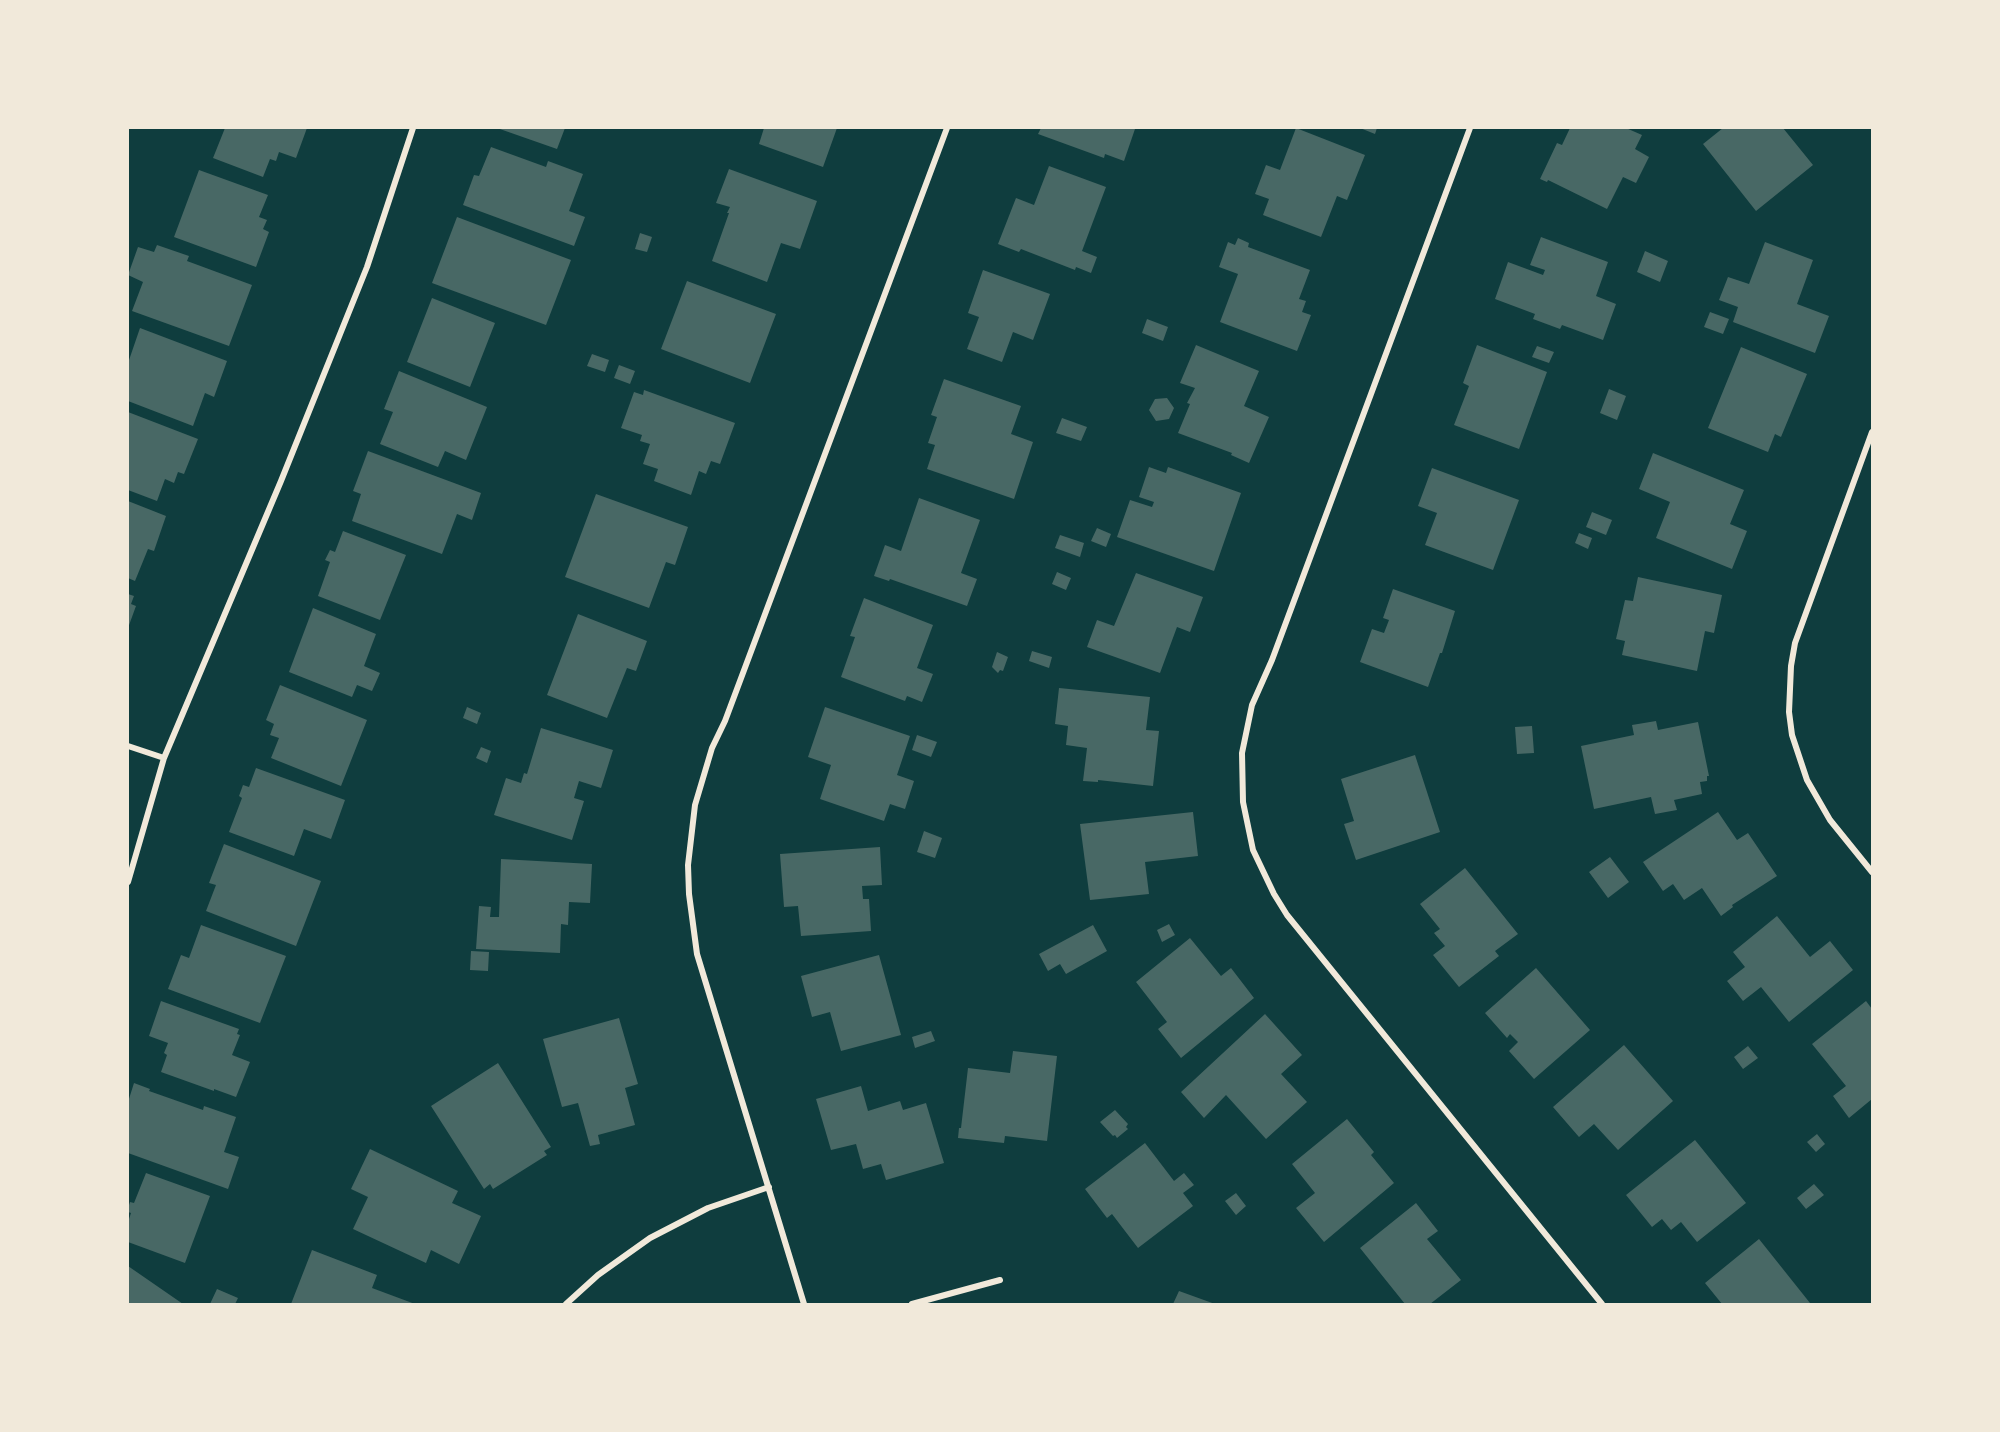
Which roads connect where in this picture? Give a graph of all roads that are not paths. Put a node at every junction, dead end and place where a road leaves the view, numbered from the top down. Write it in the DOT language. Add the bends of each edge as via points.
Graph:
graph roads {
  1 [pos="413,128"];
  2 [pos="946,128"];
  3 [pos="1470,128"];
  4 [pos="1872,432"];
  5 [pos="128,746"];
  6 [pos="164,758"];
  7 [pos="1872,872"];
  8 [pos="128,882"];
  9 [pos="769,1187"];
  10 [pos="1000,1280"];
  11 [pos="566,1305"];
  12 [pos="804,1305"];
  13 [pos="912,1305"];
  14 [pos="1602,1305"];
  1 -- 6 [label="street" via="367,267"];
  2 -- 9 [label="street" via="712,748 695,805 688,894 697,954"];
  3 -- 14 [label="street" via="1252,705 1242,753 1243,802 1253,850 1287,915"];
  4 -- 7 [label="street" via="1795,642 1789,712 1807,780 1830,820"];
  5 -- 6 [label="street"];
  6 -- 8 [label="street"];
  9 -- 11 [label="street" via="708,1208 651,1238 598,1275"];
  9 -- 12 [label="street"];
  10 -- 13 [label="street"];
}
